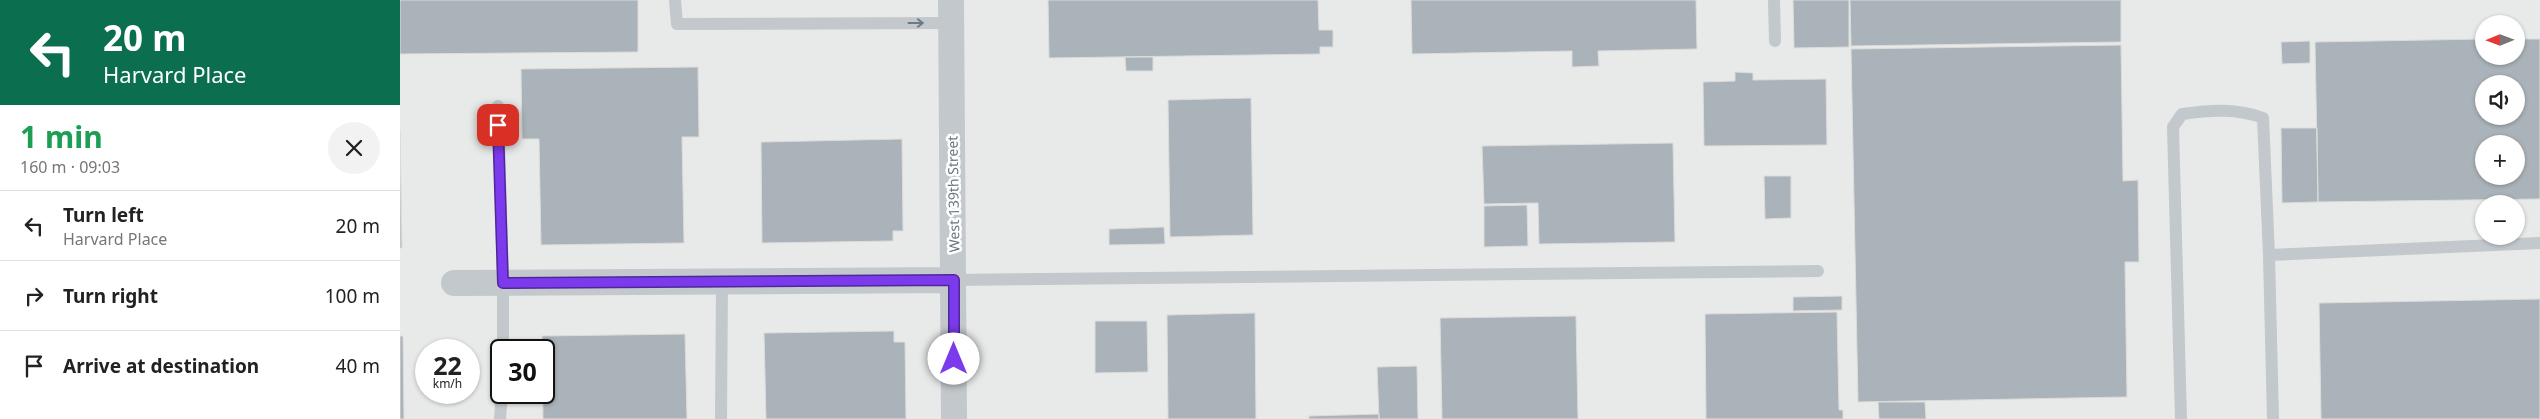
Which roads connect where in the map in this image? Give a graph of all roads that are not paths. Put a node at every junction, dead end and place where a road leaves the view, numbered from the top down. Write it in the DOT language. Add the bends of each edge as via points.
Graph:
graph roads {
  1 [pos="675,0"];
  2 [pos="1774,0"];
  3 [pos="952,12"];
  4 [pos="1775,41"];
  5 [pos="498,106"];
  6 [pos="2540,243"];
  7 [pos="2269,254"];
  8 [pos="1818,271"];
  9 [pos="954,280"];
  10 [pos="722,282"];
  11 [pos="454,283"];
  12 [pos="503,283"];
  13 [pos="503,339"];
  14 [pos="501,404"];
  15 [pos="500,419"];
  16 [pos="721,419"];
  17 [pos="954,419"];
  18 [pos="2181,419"];
  19 [pos="2273,419"];
  1 -- 3 [label="lane, one-way" via="677,24 880,23"];
  2 -- 4 [label="lane"];
  3 -- 9 [label="street, West 139th Street"];
  5 -- 12 [label="lane"];
  6 -- 7 [label="lane"];
  7 -- 18 [label="lane" via="2263,118 2246,112 2182,114 2173,127"];
  7 -- 19 [label="lane"];
  8 -- 9 [label="lane"];
  9 -- 10 [label="street"];
  9 -- 17 [label="street, West 139th Street"];
  10 -- 12 [label="street"];
  10 -- 16 [label="lane"];
  11 -- 12 [label="street"];
  12 -- 13 [label="lane"];
  14 -- 15 [label="lane"];
}
